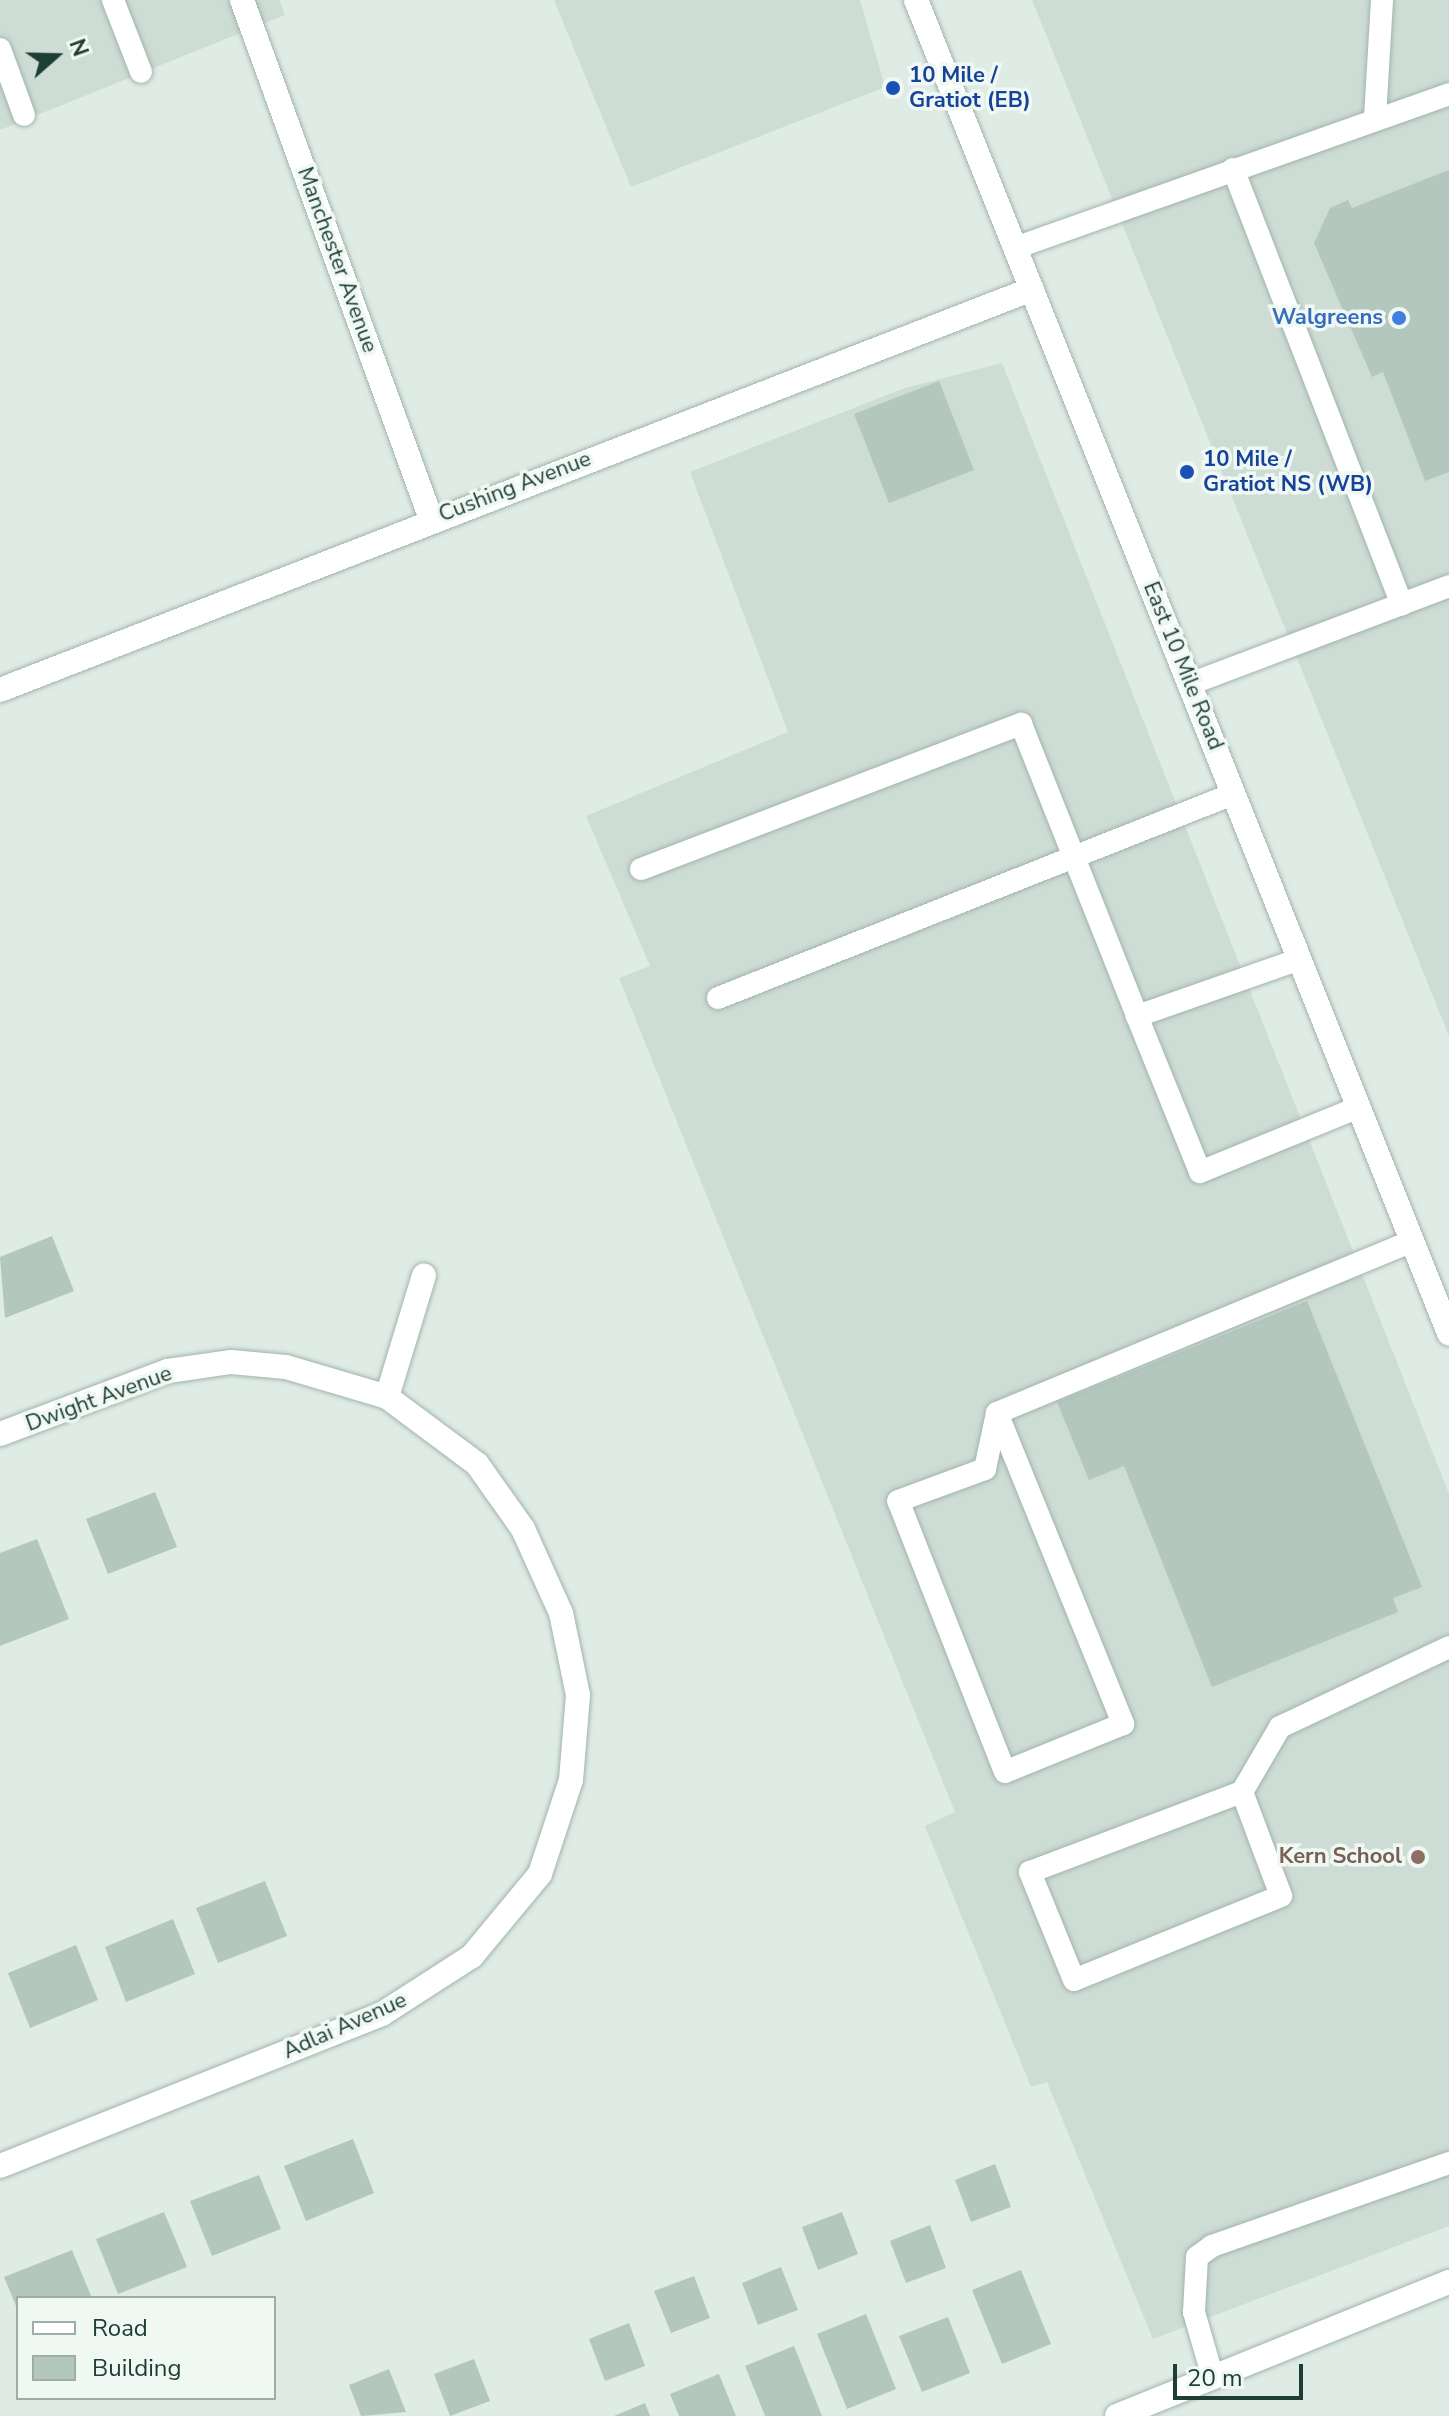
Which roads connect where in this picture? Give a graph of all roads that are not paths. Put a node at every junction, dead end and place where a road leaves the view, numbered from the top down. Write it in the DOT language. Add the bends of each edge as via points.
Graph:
graph roads {
  1 [pos="113,0"];
  2 [pos="242,0"];
  3 [pos="916,0"];
  4 [pos="1382,0"];
  5 [pos="0,49"];
  6 [pos="141,72"];
  7 [pos="1449,94"];
  8 [pos="24,115"];
  9 [pos="1375,118"];
  10 [pos="1233,169"];
  11 [pos="1015,248"];
  12 [pos="1032,289"];
  13 [pos="431,519"];
  14 [pos="1449,586"];
  15 [pos="1402,604"];
  16 [pos="1190,684"];
  17 [pos="0,690"];
  18 [pos="1233,794"];
  19 [pos="1073,855"];
  20 [pos="641,869"];
  21 [pos="1300,959"];
  22 [pos="718,998"];
  23 [pos="1137,1016"];
  24 [pos="1359,1107"];
  25 [pos="1412,1241"];
  26 [pos="424,1275"];
  27 [pos="1449,1333"];
  28 [pos="387,1397"];
  29 [pos="997,1413"];
  30 [pos="0,1434"];
  31 [pos="1449,1647"];
  32 [pos="1242,1792"];
  33 [pos="1449,2163"];
  34 [pos="0,2166"];
  35 [pos="1449,2282"];
  36 [pos="1213,2378"];
  37 [pos="1117,2416"];
  1 -- 6 [label="lane"];
  2 -- 13 [label="street, Manchester Avenue"];
  3 -- 11 [label="street, East 10 Mile Road"];
  4 -- 9 [label="lane"];
  5 -- 8 [label="lane"];
  7 -- 9 [label="lane"];
  9 -- 10 [label="lane"];
  10 -- 11 [label="lane"];
  10 -- 15 [label="lane"];
  11 -- 12 [label="street, East 10 Mile Road"];
  12 -- 13 [label="street, Cushing Avenue"];
  12 -- 16 [label="street, East 10 Mile Road"];
  13 -- 17 [label="street, Cushing Avenue"];
  14 -- 15 [label="lane"];
  15 -- 16 [label="lane"];
  16 -- 18 [label="street, East 10 Mile Road"];
  18 -- 19 [label="lane"];
  18 -- 21 [label="street, East 10 Mile Road"];
  19 -- 20 [label="lane" via="1021,724"];
  19 -- 22 [label="lane"];
  19 -- 23 [label="lane"];
  21 -- 23 [label="lane"];
  21 -- 24 [label="street, East 10 Mile Road"];
  23 -- 24 [label="lane" via="1200,1172"];
  24 -- 25 [label="street, East 10 Mile Road"];
  25 -- 27 [label="street, East 10 Mile Road"];
  25 -- 29 [label="lane"];
  26 -- 28 [label="street"];
  28 -- 30 [label="street, Dwight Avenue" via="286,1367 231,1362 168,1371"];
  28 -- 34 [label="street, Adlai Avenue" via="477,1464 523,1529 561,1613 578,1695 573,1751 540,1874 472,1956 382,2014"];
  29 -- 29 [label="lane" via="985,1469 898,1501 1005,1772 1123,1724"];
  31 -- 32 [label="lane" via="1280,1727"];
  32 -- 32 [label="lane" via="1030,1872 1074,1980 1281,1896"];
  33 -- 36 [label="lane" via="1212,2246 1197,2257 1194,2312"];
  35 -- 36 [label="street"];
  36 -- 37 [label="street"];
}
